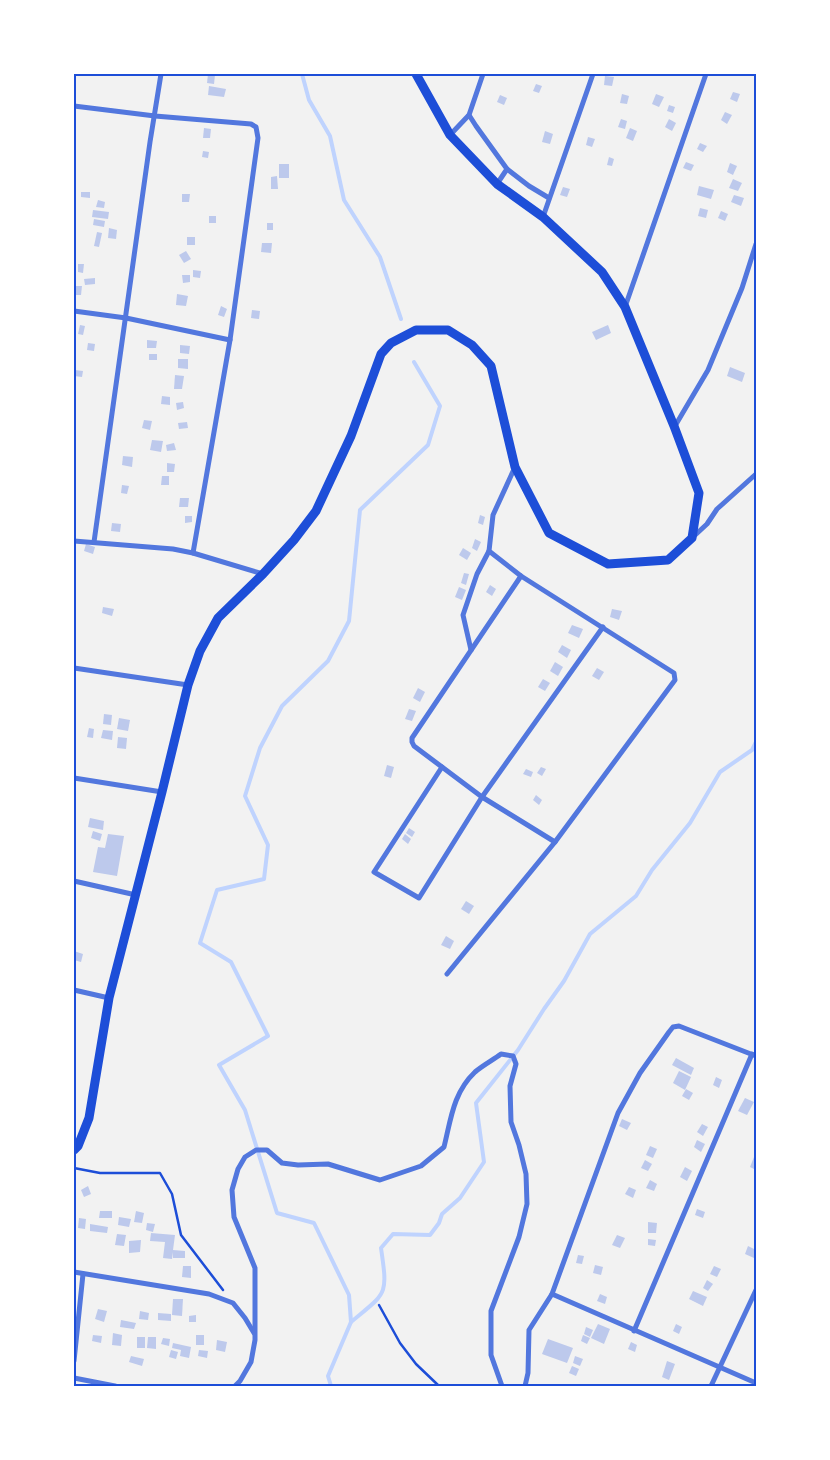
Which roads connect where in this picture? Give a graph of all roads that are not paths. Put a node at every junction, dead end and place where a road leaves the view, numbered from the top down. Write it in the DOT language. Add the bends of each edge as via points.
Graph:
graph roads {
  1 [pos="161,74"];
  2 [pos="416,74"];
  3 [pos="483,74"];
  4 [pos="593,74"];
  5 [pos="706,74"];
  6 [pos="74,106"];
  7 [pos="469,114"];
  8 [pos="155,116"];
  9 [pos="450,135"];
  10 [pos="508,169"];
  11 [pos="497,184"];
  12 [pos="549,198"];
  13 [pos="543,217"];
  14 [pos="756,244"];
  15 [pos="750,264"];
  16 [pos="756,266"];
  17 [pos="625,307"];
  18 [pos="74,311"];
  19 [pos="126,318"];
  20 [pos="230,340"];
  21 [pos="674,426"];
  22 [pos="515,467"];
  23 [pos="756,474"];
  24 [pos="692,538"];
  25 [pos="74,541"];
  26 [pos="94,542"];
  27 [pos="489,551"];
  28 [pos="193,553"];
  29 [pos="264,574"];
  30 [pos="521,576"];
  31 [pos="603,627"];
  32 [pos="471,650"];
  33 [pos="74,668"];
  34 [pos="188,684"];
  35 [pos="442,767"];
  36 [pos="74,778"];
  37 [pos="162,792"];
  38 [pos="482,797"];
  39 [pos="556,842"];
  40 [pos="74,882"];
  41 [pos="136,895"];
  42 [pos="447,974"];
  43 [pos="74,990"];
  44 [pos="109,998"];
  45 [pos="754,1055"];
  46 [pos="74,1150"];
  47 [pos="74,1272"];
  48 [pos="83,1274"];
  49 [pos="756,1290"];
  50 [pos="552,1294"];
  51 [pos="634,1330"];
  52 [pos="255,1336"];
  53 [pos="74,1361"];
  54 [pos="719,1368"];
  55 [pos="74,1378"];
  56 [pos="756,1383"];
  57 [pos="115,1386"];
  58 [pos="235,1386"];
  59 [pos="502,1386"];
  60 [pos="525,1386"];
  61 [pos="711,1386"];
  1 -- 8 [label="street"];
  2 -- 9 [label="main road"];
  3 -- 7 [label="street"];
  4 -- 12 [label="street"];
  5 -- 17 [label="street"];
  6 -- 8 [label="street"];
  7 -- 9 [label="street"];
  7 -- 10 [label="street"];
  8 -- 19 [label="street"];
  8 -- 20 [label="street" via="256,127 258,138"];
  9 -- 11 [label="main road"];
  10 -- 11 [label="street"];
  10 -- 12 [label="street"];
  11 -- 13 [label="main road"];
  12 -- 13 [label="street"];
  13 -- 17 [label="main road" via="602,272"];
  14 -- 15 [label="street"];
  15 -- 16 [label="street"];
  15 -- 21 [label="street" via="708,370"];
  17 -- 21 [label="main road"];
  18 -- 19 [label="street"];
  19 -- 20 [label="street"];
  19 -- 26 [label="street"];
  20 -- 28 [label="street"];
  21 -- 24 [label="main road" via="698,493"];
  22 -- 24 [label="main road" via="549,533 608,564 668,560"];
  22 -- 27 [label="street" via="492,515"];
  22 -- 29 [label="main road" via="491,366 472,345 448,330 416,330 391,343 381,354 351,436 316,511"];
  23 -- 24 [label="street" via="717,509"];
  25 -- 26 [label="street"];
  26 -- 28 [label="street"];
  27 -- 30 [label="street"];
  27 -- 32 [label="street" via="463,615"];
  28 -- 29 [label="street"];
  29 -- 34 [label="main road" via="218,618 200,651"];
  30 -- 31 [label="street"];
  30 -- 32 [label="street"];
  31 -- 38 [label="street"];
  31 -- 39 [label="street" via="674,673 675,680"];
  32 -- 35 [label="street" via="412,738 414,746"];
  33 -- 34 [label="street"];
  34 -- 37 [label="main road"];
  35 -- 38 [label="street"];
  35 -- 38 [label="street" via="374,872 419,898"];
  36 -- 37 [label="street"];
  37 -- 41 [label="main road"];
  38 -- 39 [label="street"];
  39 -- 42 [label="street"];
  40 -- 41 [label="street"];
  41 -- 44 [label="main road"];
  43 -- 44 [label="street"];
  44 -- 46 [label="main road" via="89,1118"];
  45 -- 50 [label="street" via="680,1026 669,1032 640,1073 618,1113"];
  45 -- 51 [label="street"];
  47 -- 48 [label="street"];
  48 -- 52 [label="street" via="209,1294 233,1303"];
  48 -- 53 [label="street"];
  49 -- 54 [label="street"];
  50 -- 51 [label="street"];
  50 -- 60 [label="street" via="529,1330"];
  51 -- 54 [label="street"];
  52 -- 58 [label="street" via="250,1362"];
  52 -- 59 [label="street" via="255,1268 234,1217 232,1190 245,1157 256,1150 267,1150 282,1163 328,1164 380,1180 398,1175 421,1166 444,1148 453,1105 463,1085 477,1070 501,1054 513,1056 516,1064 510,1086 511,1122 526,1174 527,1204 519,1236 491,1311 491,1355"];
  54 -- 56 [label="street"];
  54 -- 61 [label="street"];
  55 -- 57 [label="street"];
}
